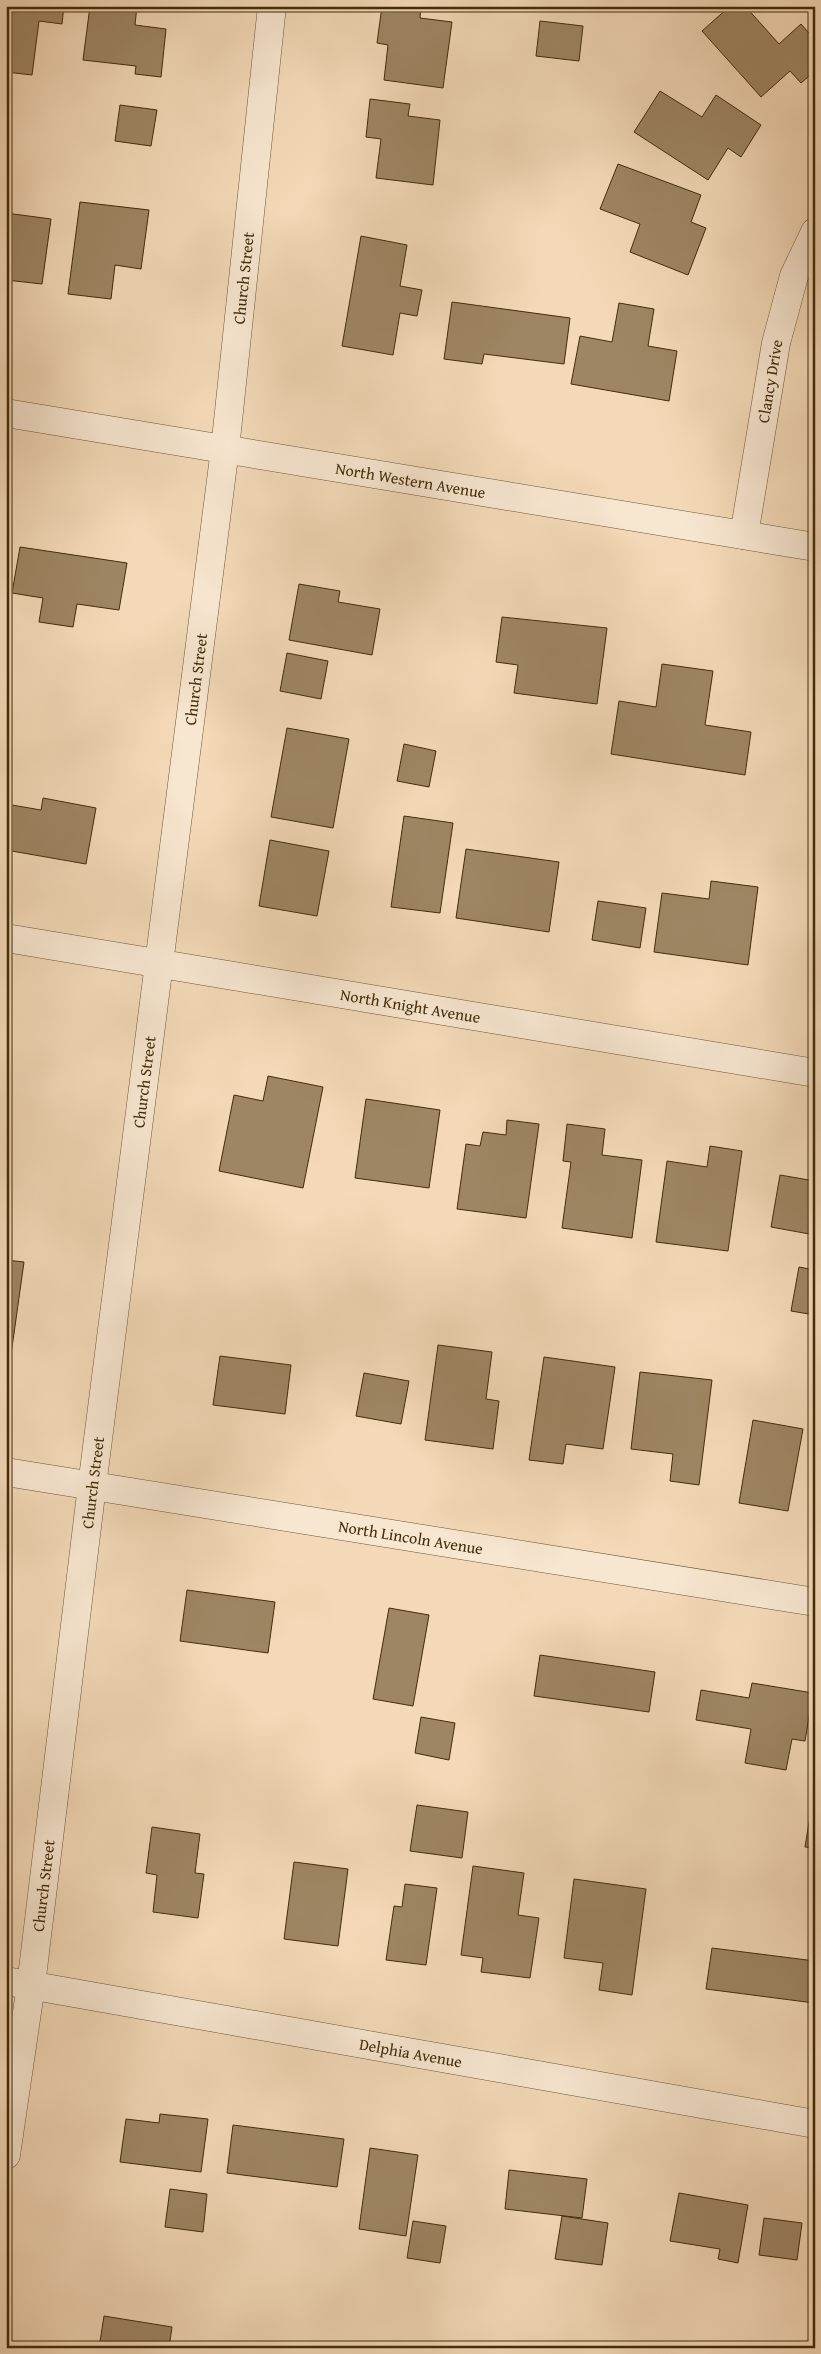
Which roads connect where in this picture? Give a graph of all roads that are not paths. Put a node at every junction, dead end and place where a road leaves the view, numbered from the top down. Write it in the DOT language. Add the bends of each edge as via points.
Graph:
graph roads {
  1 [pos="272,6"];
  2 [pos="815,232"];
  3 [pos="6,413"];
  4 [pos="225,449"];
  5 [pos="744,536"];
  6 [pos="815,547"];
  7 [pos="6,938"];
  8 [pos="159,964"];
  9 [pos="815,1073"];
  10 [pos="6,1472"];
  11 [pos="92,1486"];
  12 [pos="815,1602"];
  13 [pos="19,1983"];
  14 [pos="815,2124"];
  15 [pos="6,2155"];
  1 -- 4 [label="street, Church Street"];
  2 -- 5 [label="street, Clancy Drive" via="794,276 776,343"];
  3 -- 4 [label="street, North Western Avenue"];
  4 -- 5 [label="street, North Western Avenue"];
  4 -- 8 [label="street, Church Street"];
  5 -- 6 [label="street, North Western Avenue"];
  7 -- 8 [label="street, North Knight Avenue"];
  8 -- 9 [label="street, North Knight Avenue"];
  8 -- 11 [label="street, Church Street"];
  10 -- 11 [label="street, North Lincoln Avenue"];
  11 -- 12 [label="street, North Lincoln Avenue"];
  11 -- 13 [label="street, Church Street"];
  13 -- 14 [label="street, Delphia Avenue"];
  13 -- 15 [label="street, Church Street"];
}
